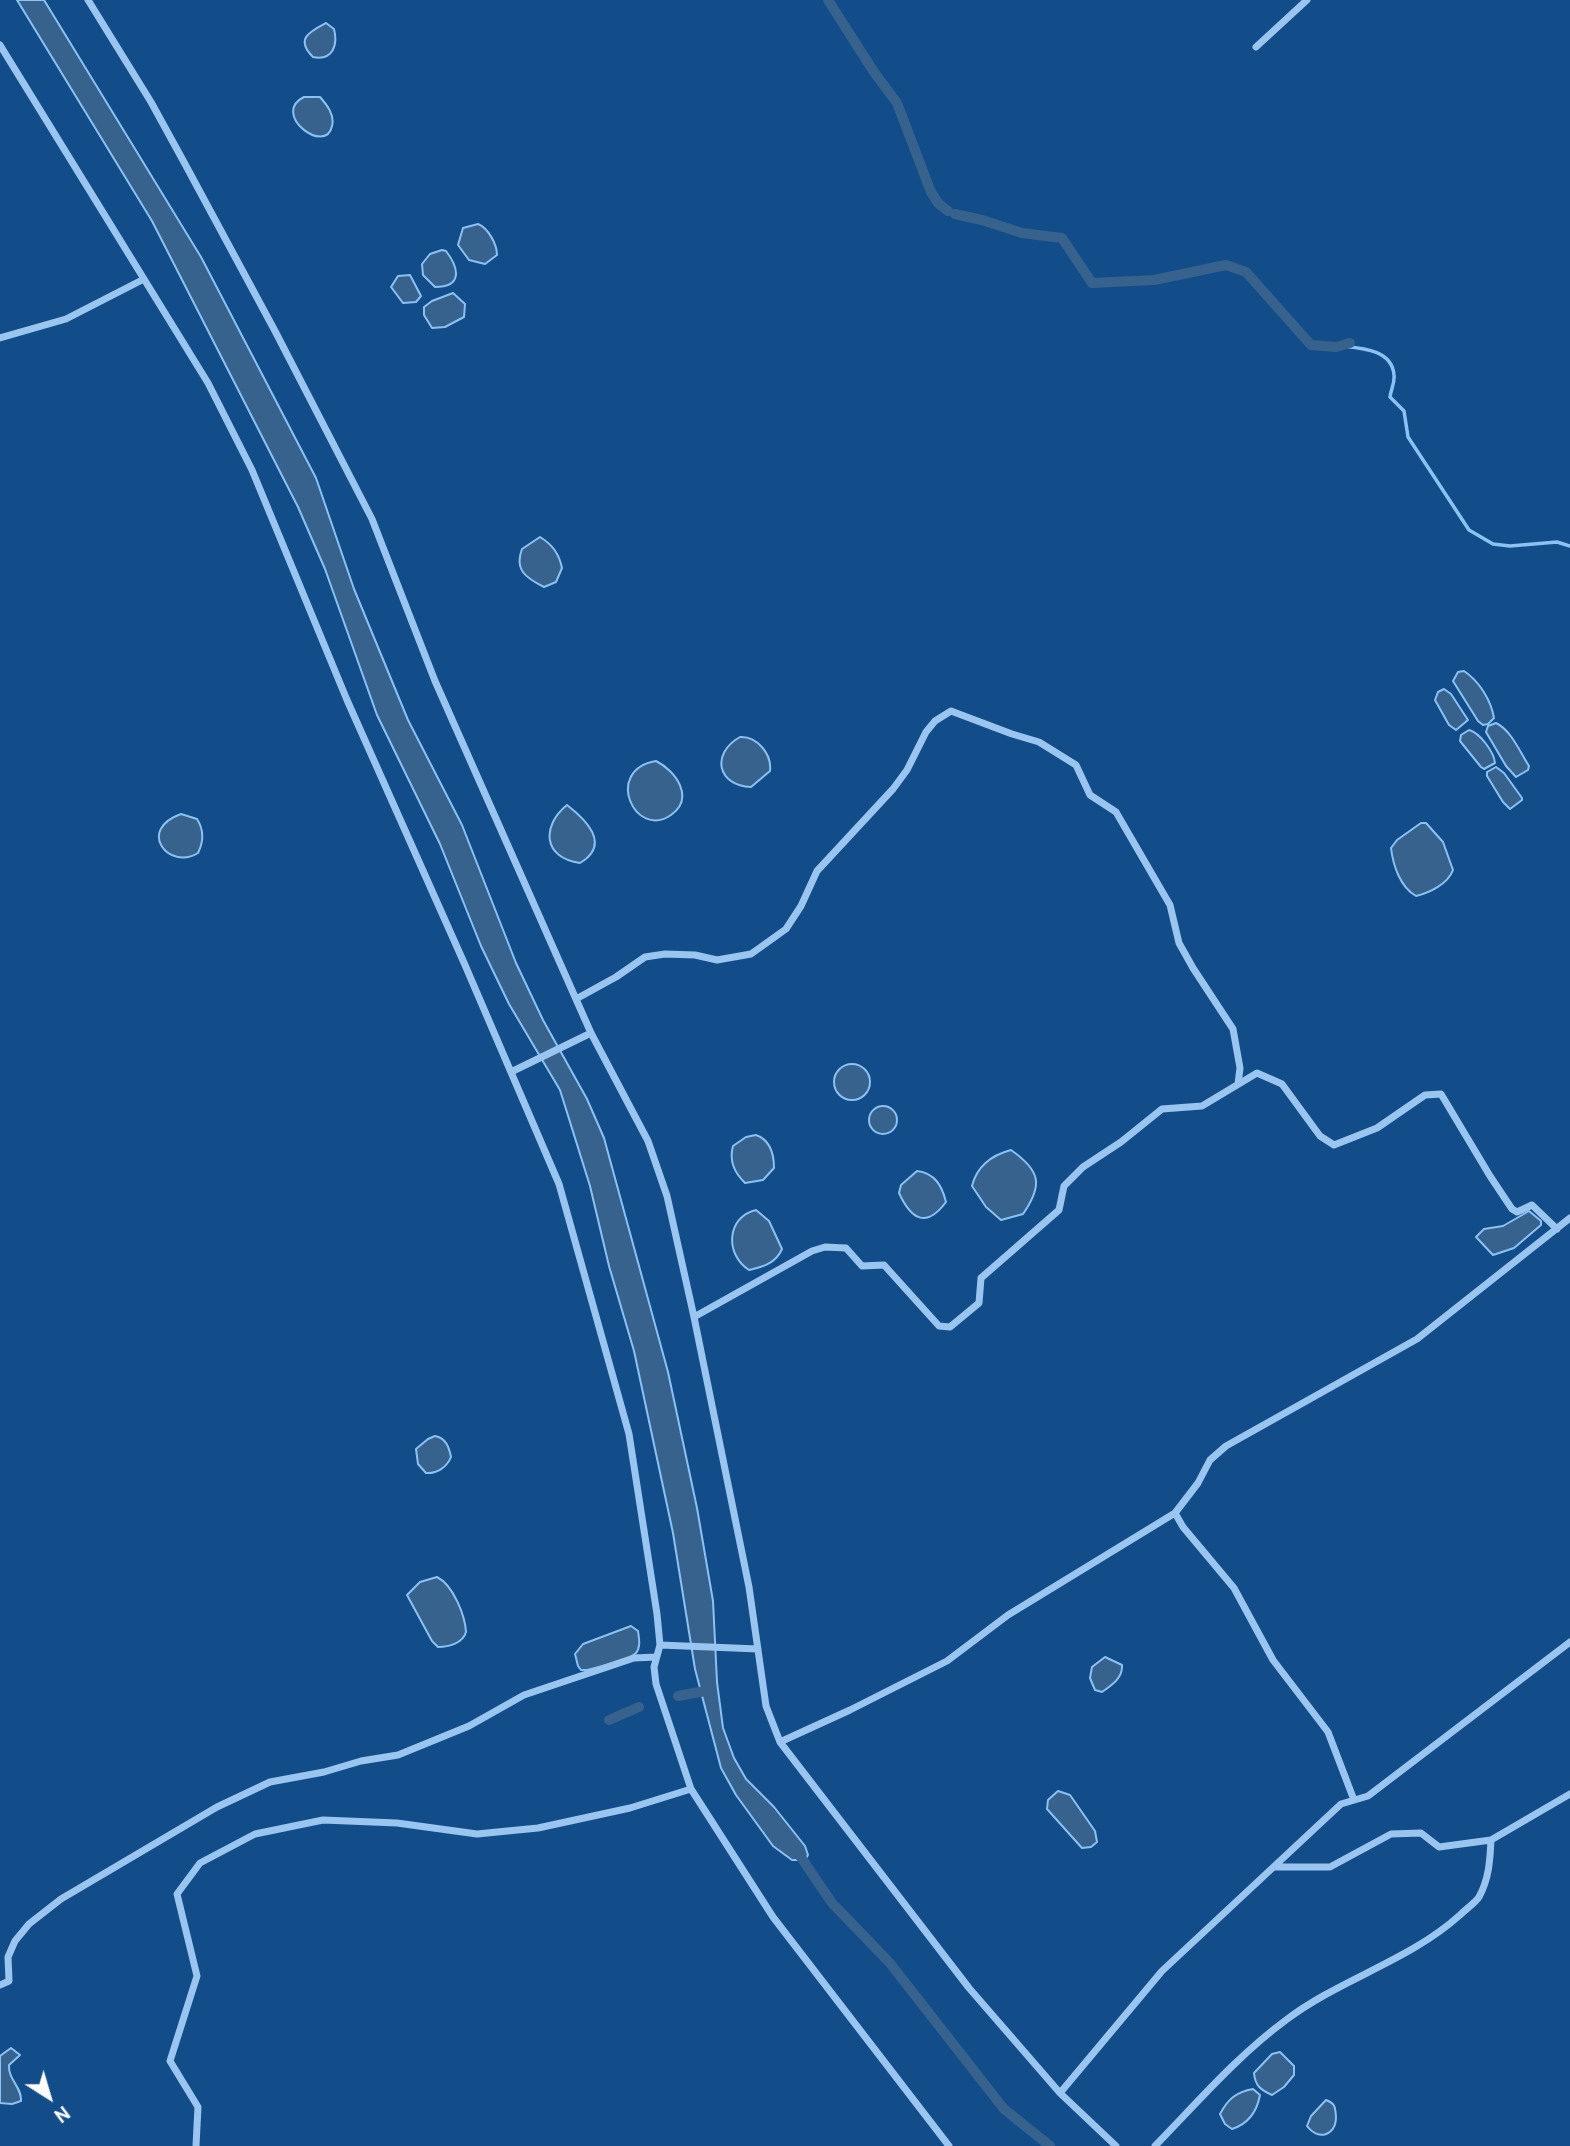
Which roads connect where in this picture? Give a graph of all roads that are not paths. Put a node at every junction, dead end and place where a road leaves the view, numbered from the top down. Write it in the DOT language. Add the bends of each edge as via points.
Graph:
graph roads {
  1 [pos="89,0"];
  2 [pos="1307,0"];
  3 [pos="0,45"];
  4 [pos="1256,47"];
  5 [pos="145,279"];
  6 [pos="0,338"];
  7 [pos="576,999"];
  8 [pos="591,1033"];
  9 [pos="511,1072"];
  10 [pos="1238,1084"];
  11 [pos="1570,1218"];
  12 [pos="1556,1229"];
  13 [pos="694,1317"];
  14 [pos="1175,1513"];
  15 [pos="1570,1642"];
  16 [pos="660,1645"];
  17 [pos="758,1648"];
  18 [pos="656,1657"];
  19 [pos="780,1742"];
  20 [pos="691,1789"];
  21 [pos="1570,1794"];
  22 [pos="1354,1800"];
  23 [pos="1490,1840"];
  24 [pos="1274,1867"];
  25 [pos="0,1985"];
  26 [pos="1060,2093"];
  27 [pos="196,2146"];
  28 [pos="949,2146"];
  29 [pos="1116,2146"];
  30 [pos="1155,2146"];
  1 -- 7 [label="street" via="151,102 372,520 435,681"];
  2 -- 4 [label="street"];
  3 -- 5 [label="street"];
  5 -- 6 [label="street" via="66,319"];
  5 -- 9 [label="street" via="208,383 252,470 347,700"];
  7 -- 8 [label="street"];
  7 -- 10 [label="street" via="645,957 695,954 717,960 751,954 786,929 817,871 893,789 934,721 951,712 1039,741 1076,765 1090,795 1116,812 1170,905 1179,943 1233,1029"];
  8 -- 9 [label="street"];
  8 -- 13 [label="street" via="648,1141 667,1196"];
  9 -- 16 [label="street" via="558,1184 629,1434"];
  10 -- 12 [label="street" via="1257,1073 1282,1084 1320,1136 1335,1145 1377,1128 1425,1095 1441,1094 1512,1209 1517,1212 1532,1205"];
  10 -- 13 [label="street" via="1202,1105 1162,1110 1083,1167 1064,1186 1059,1210 981,1278 979,1303 950,1327 939,1326 884,1265 862,1266 846,1248 825,1247"];
  11 -- 12 [label="street"];
  12 -- 14 [label="street" via="1417,1339 1226,1446 1210,1460"];
  13 -- 17 [label="street"];
  14 -- 19 [label="street" via="1008,1615 947,1661"];
  14 -- 22 [label="street" via="1234,1588 1273,1660 1328,1732"];
  15 -- 22 [label="street" via="1395,1776"];
  16 -- 17 [label="street"];
  16 -- 18 [label="street"];
  17 -- 19 [label="street" via="765,1706"];
  18 -- 20 [label="street" via="656,1684"];
  18 -- 25 [label="street" via="634,1658 524,1695 469,1726 398,1755 270,1783 217,1807 61,1899 29,1924 8,1957 9,1981"];
  19 -- 26 [label="street" via="969,1988"];
  20 -- 27 [label="street" via="538,1828 477,1834 397,1823 323,1820 255,1834 200,1863 177,1894 197,1976 170,2061 198,2107"];
  20 -- 28 [label="street" via="773,1917"];
  21 -- 23 [label="street"];
  22 -- 24 [label="street" via="1341,1804"];
  23 -- 24 [label="street" via="1439,1847 1421,1833 1391,1834 1330,1867"];
  23 -- 30 [label="street" via="1490,1867 1478,1898 1461,1914 1433,1936 1287,2018 1258,2041"];
  24 -- 26 [label="street" via="1162,1971"];
  26 -- 29 [label="street"];
}
